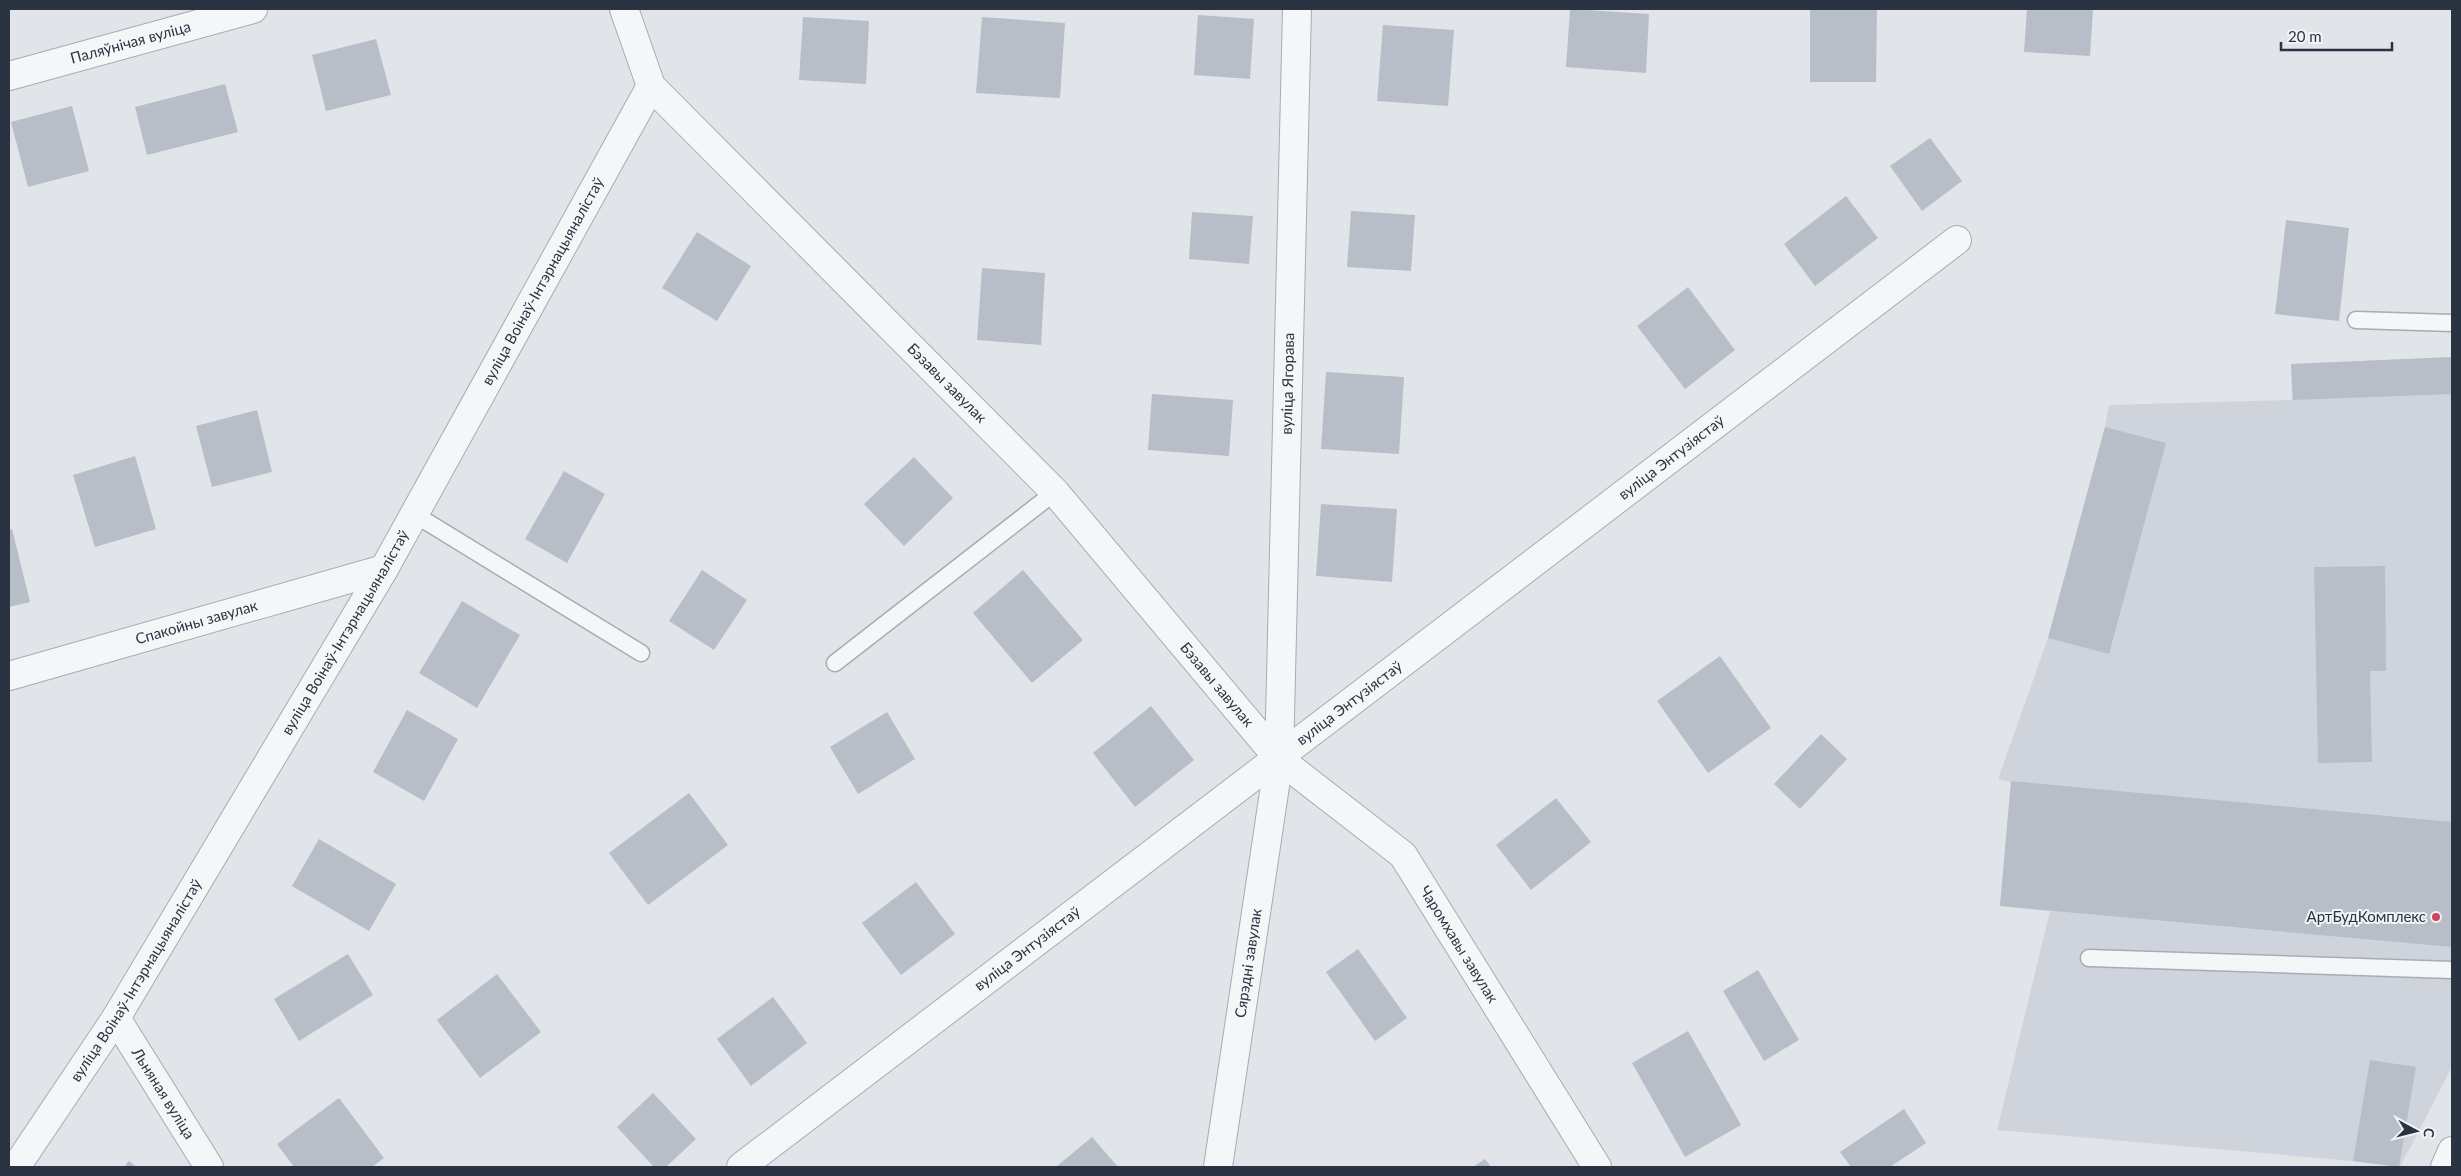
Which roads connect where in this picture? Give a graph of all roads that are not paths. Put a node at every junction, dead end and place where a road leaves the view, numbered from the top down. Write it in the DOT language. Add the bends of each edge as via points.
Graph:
graph roads {
  1 [pos="253,9"];
  2 [pos="624,9"];
  3 [pos="1297,9"];
  4 [pos="9,76"];
  5 [pos="651,86"];
  6 [pos="1957,240"];
  7 [pos="2356,320"];
  8 [pos="2452,323"];
  9 [pos="1055,492"];
  10 [pos="414,514"];
  11 [pos="384,569"];
  12 [pos="641,653"];
  13 [pos="834,663"];
  14 [pos="9,676"];
  15 [pos="1279,758"];
  16 [pos="2089,958"];
  17 [pos="2452,970"];
  18 [pos="116,1018"];
  19 [pos="2452,1152"];
  20 [pos="16,1167"];
  21 [pos="209,1167"];
  22 [pos="740,1167"];
  23 [pos="1218,1167"];
  24 [pos="1597,1167"];
  25 [pos="2445,1167"];
  1 -- 4 [label="street, Паляўнічая вуліца"];
  2 -- 5 [label="street, Бэзавы завулак"];
  3 -- 15 [label="street, вуліца Ягорава"];
  5 -- 9 [label="street, Бэзавы завулак"];
  5 -- 10 [label="street, вуліца Воінаў-Інтэрнацыяналістаў"];
  6 -- 15 [label="street, вуліца Энтузіястаў"];
  7 -- 8 [label="lane"];
  9 -- 13 [label="lane"];
  9 -- 15 [label="street, Бэзавы завулак"];
  10 -- 11 [label="street, вуліца Воінаў-Інтэрнацыяналістаў"];
  10 -- 12 [label="lane"];
  11 -- 14 [label="street, Спакойны завулак"];
  11 -- 18 [label="street, вуліца Воінаў-Інтэрнацыяналістаў"];
  15 -- 22 [label="street, вуліца Энтузіястаў"];
  15 -- 23 [label="street, Сярэдні завулак"];
  15 -- 24 [label="street, Чаромхавы завулак" via="1403,855"];
  16 -- 17 [label="lane"];
  18 -- 20 [label="street, вуліца Воінаў-Інтэрнацыяналістаў"];
  18 -- 21 [label="street, Льняная вуліца"];
  19 -- 25 [label="street"];
}
